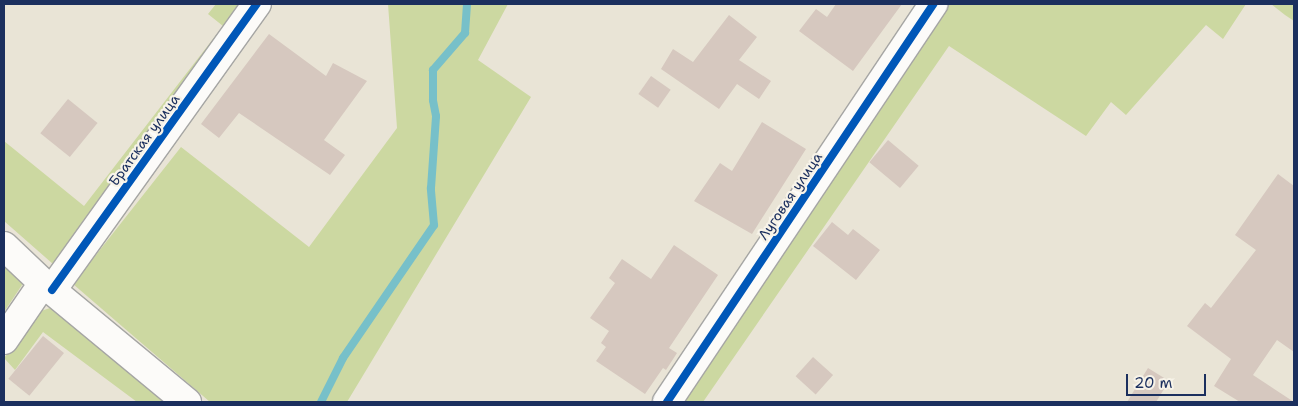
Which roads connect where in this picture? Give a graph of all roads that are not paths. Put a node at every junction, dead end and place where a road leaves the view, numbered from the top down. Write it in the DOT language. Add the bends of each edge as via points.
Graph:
graph roads {
  1 [pos="257,4"];
  2 [pos="933,4"];
  3 [pos="4,246"];
  4 [pos="47,286"];
  5 [pos="4,340"];
  6 [pos="187,402"];
  7 [pos="666,402"];
  1 -- 4 [label="street, Братская улица"];
  2 -- 7 [label="street, Луговая улица"];
  3 -- 4 [label="street"];
  4 -- 5 [label="street, Братская улица"];
  4 -- 6 [label="street"];
}
